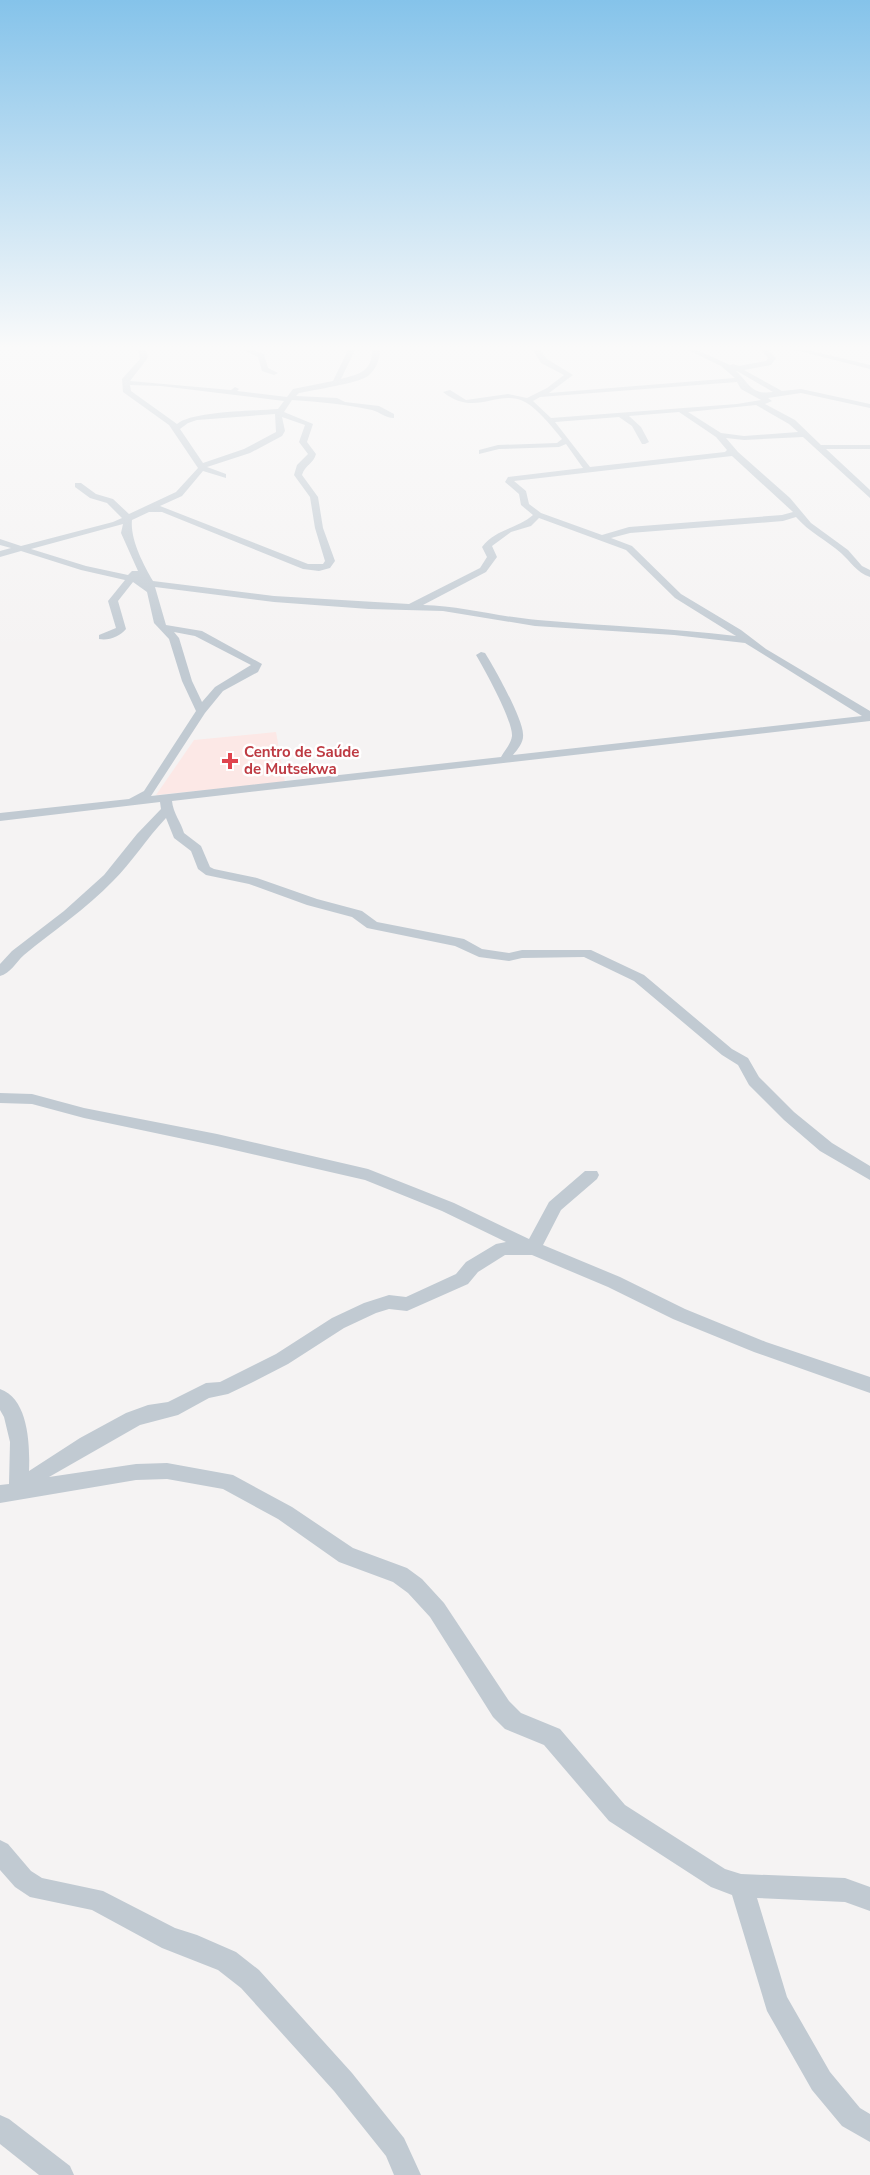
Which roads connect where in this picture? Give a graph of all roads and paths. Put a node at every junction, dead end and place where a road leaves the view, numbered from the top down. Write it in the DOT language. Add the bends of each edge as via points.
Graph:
graph roads {
  1 [pos="191,452"];
  2 [pos="245,452"];
  3 [pos="310,452"];
  4 [pos="575,452"];
  5 [pos="730,452"];
  6 [pos="733,452"];
  7 [pos="823,452"];
  8 [pos="202,467"];
  9 [pos="588,470"];
  10 [pos="223,476"];
  11 [pos="78,485"];
  12 [pos="870,495"];
  13 [pos="147,509"];
  14 [pos="799,513"];
  15 [pos="538,516"];
  16 [pos="128,518"];
  17 [pos="602,538"];
  18 [pos="0,542"];
  19 [pos="21,548"];
  20 [pos="0,554"];
  21 [pos="139,565"];
  22 [pos="870,574"];
  23 [pos="131,579"];
  24 [pos="150,587"];
  25 [pos="411,607"];
  26 [pos="163,627"];
  27 [pos="103,637"];
  28 [pos="746,640"];
  29 [pos="481,655"];
  30 [pos="201,711"];
  31 [pos="870,717"];
  32 [pos="505,759"];
  33 [pos="160,800"];
  34 [pos="0,817"];
  35 [pos="0,972"];
  36 [pos="0,1098"];
  37 [pos="870,1174"];
  38 [pos="591,1175"];
  39 [pos="533,1248"];
  40 [pos="870,1385"];
  41 [pos="0,1397"];
  42 [pos="5,1494"];
  43 [pos="0,1852"];
  44 [pos="741,1886"];
  45 [pos="870,1899"];
  46 [pos="0,2128"];
  47 [pos="870,2129"];
  48 [pos="61,2175"];
  49 [pos="408,2175"];
  1 -- 8 [label="street"];
  2 -- 8 [label="street"];
  3 -- 13 [label="street" via="311,458 301,465 298,475 314,497 330,561 327,566 306,567 163,509"];
  4 -- 9 [label="street"];
  5 -- 9 [label="street"];
  6 -- 14 [label="street"];
  7 -- 12 [label="street"];
  8 -- 10 [label="street"];
  8 -- 13 [label="street" via="179,494"];
  9 -- 15 [label="street" via="511,479 509,482 523,493 525,505"];
  11 -- 16 [label="street" via="93,496 110,501"];
  13 -- 16 [label="street"];
  14 -- 17 [label="street" via="783,518 629,530"];
  14 -- 22 [label="street" via="808,525"];
  15 -- 17 [label="street"];
  15 -- 25 [label="street" via="489,544 492,556 483,570"];
  16 -- 19 [label="street"];
  16 -- 21 [label="street" via="126,533"];
  17 -- 28 [label="street" via="636,553 678,596"];
  18 -- 19 [label="street"];
  19 -- 20 [label="street"];
  19 -- 23 [label="street"];
  21 -- 23 [label="street"];
  21 -- 24 [label="street"];
  23 -- 24 [label="street"];
  23 -- 27 [label="street" via="113,601 121,629"];
  24 -- 25 [label="street"];
  24 -- 26 [label="street"];
  25 -- 28 [label="street" via="459,610 544,624"];
  26 -- 30 [label="street" via="174,638"];
  26 -- 30 [label="street" via="198,633 257,664 254,670 219,688"];
  28 -- 31 [label="street"];
  29 -- 32 [label="street" via="509,706 518,733"];
  30 -- 33 [label="street"];
  31 -- 32 [label="street"];
  32 -- 33 [label="street"];
  33 -- 34 [label="street"];
  33 -- 35 [label="street" via="141,837 109,878"];
  33 -- 37 [label="street" via="175,822 178,835 197,849 204,869 210,872 357,914 372,925 459,942 479,953 509,957 586,953 639,978 743,1062 754,1081 789,1116 826,1147"];
  36 -- 39 [label="street" via="32,1099 368,1175 448,1207"];
  38 -- 39 [label="street" via="555,1206"];
  39 -- 40 [label="street" via="720,1331"];
  39 -- 42 [label="street" via="502,1250 472,1267 462,1279 407,1304 389,1302 370,1308 222,1389 206,1391 171,1409 133,1419"];
  41 -- 42 [label="street" via="12,1412 21,1466"];
  42 -- 44 [label="street" via="136,1472 199,1475 226,1481 285,1513 346,1555 400,1575 437,1610 501,1709 513,1721 552,1737 617,1813 719,1879"];
  43 -- 49 [label="street" via="22,1879 38,1889 95,1899 171,1939 227,1961 250,1979 343,2082 395,2147"];
  44 -- 45 [label="street" via="845,1890"];
  44 -- 47 [label="street" via="776,2002 821,2081 850,2117"];
  46 -- 48 [label="street"];
}
